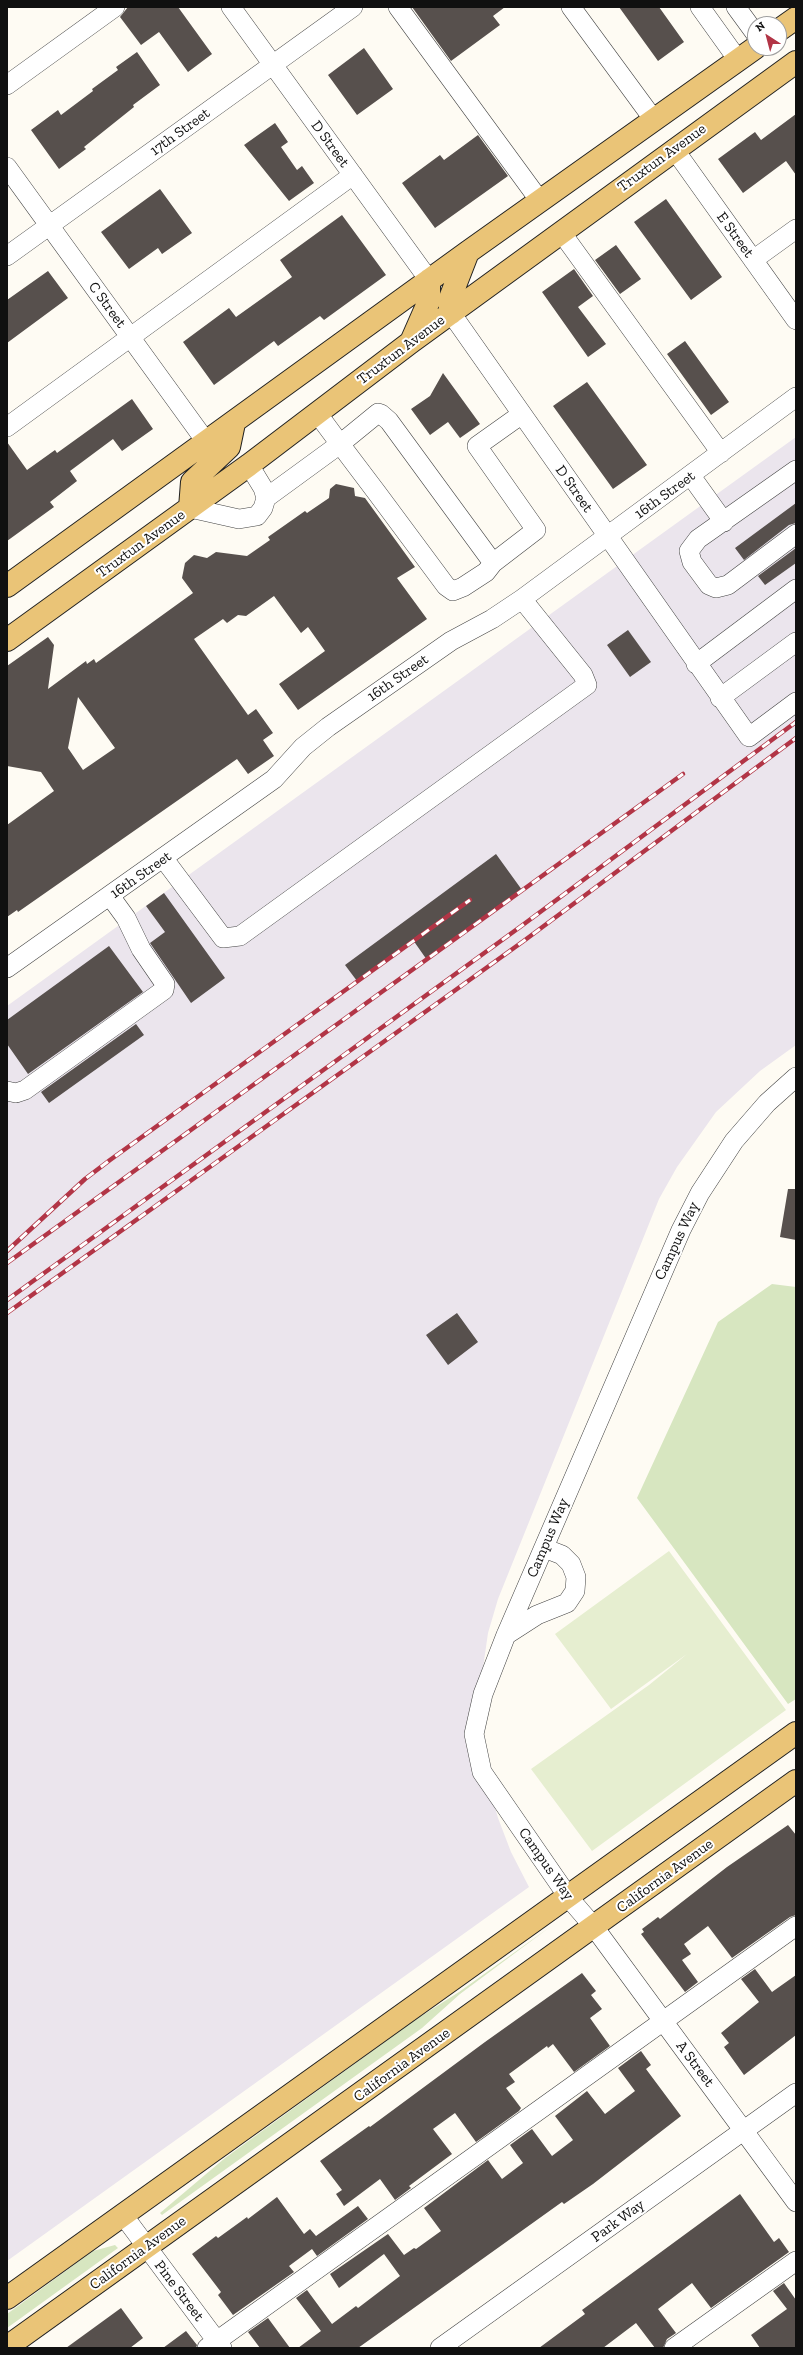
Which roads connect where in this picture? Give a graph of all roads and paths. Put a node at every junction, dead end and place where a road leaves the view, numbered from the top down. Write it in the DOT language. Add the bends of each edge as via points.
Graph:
graph roads {
  1 [pos="115,7"];
  2 [pos="231,7"];
  3 [pos="353,7"];
  4 [pos="398,7"];
  5 [pos="572,7"];
  6 [pos="700,7"];
  7 [pos="736,7"];
  8 [pos="796,18"];
  9 [pos="747,22"];
  10 [pos="787,24"];
  11 [pos="747,54"];
  12 [pos="738,60"];
  13 [pos="796,62"];
  14 [pos="273,65"];
  15 [pos="7,85"];
  16 [pos="654,120"];
  17 [pos="674,149"];
  18 [pos="7,167"];
  19 [pos="353,175"];
  20 [pos="540,201"];
  21 [pos="49,226"];
  22 [pos="796,229"];
  23 [pos="561,232"];
  24 [pos="468,252"];
  25 [pos="7,256"];
  26 [pos="753,260"];
  27 [pos="429,280"];
  28 [pos="451,313"];
  29 [pos="796,320"];
  30 [pos="130,337"];
  31 [pos="411,342"];
  32 [pos="796,397"];
  33 [pos="317,413"];
  34 [pos="522,414"];
  35 [pos="234,423"];
  36 [pos="7,427"];
  37 [pos="207,443"];
  38 [pos="340,444"];
  39 [pos="721,453"];
  40 [pos="249,465"];
  41 [pos="796,470"];
  42 [pos="691,476"];
  43 [pos="266,498"];
  44 [pos="190,508"];
  45 [pos="724,522"];
  46 [pos="796,534"];
  47 [pos="608,537"];
  48 [pos="493,564"];
  49 [pos="7,586"];
  50 [pos="796,589"];
  51 [pos="522,599"];
  52 [pos="7,640"];
  53 [pos="796,642"];
  54 [pos="696,664"];
  55 [pos="720,698"];
  56 [pos="796,702"];
  57 [pos="164,859"];
  58 [pos="110,896"];
  59 [pos="7,968"];
  60 [pos="796,1077"];
  61 [pos="7,1091"];
  62 [pos="544,1548"];
  63 [pos="506,1635"];
  64 [pos="796,1734"];
  65 [pos="796,1781"];
  66 [pos="569,1898"];
  67 [pos="796,1926"];
  68 [pos="594,1927"];
  69 [pos="664,2022"];
  70 [pos="796,2094"];
  71 [pos="744,2130"];
  72 [pos="796,2202"];
  73 [pos="123,2215"];
  74 [pos="147,2247"];
  75 [pos="796,2261"];
  76 [pos="7,2298"];
  77 [pos="215,2346"];
  78 [pos="7,2347"];
  79 [pos="440,2348"];
  80 [pos="674,2348"];
  1 -- 15 [label="street"];
  2 -- 14 [label="street, D Street"];
  3 -- 14 [label="street, 17th Street"];
  4 -- 20 [label="street"];
  5 -- 16 [label="street"];
  6 -- 12 [label="street"];
  7 -- 9 [label="street"];
  8 -- 10 [label="main road"];
  11 -- 12 [label="main road"];
  12 -- 16 [label="main road"];
  13 -- 17 [label="main road, Truxtun Avenue"];
  14 -- 19 [label="street, D Street"];
  14 -- 21 [label="street, 17th Street"];
  16 -- 20 [label="main road"];
  17 -- 23 [label="main road, Truxtun Avenue"];
  17 -- 26 [label="street, E Street"];
  18 -- 21 [label="street, C Street"];
  19 -- 27 [label="street, D Street"];
  19 -- 30 [label="street"];
  20 -- 24 [label="main road"];
  21 -- 25 [label="street, 17th Street"];
  21 -- 30 [label="street, C Street"];
  22 -- 26 [label="street"];
  23 -- 28 [label="main road, Truxtun Avenue"];
  23 -- 39 [label="street"];
  24 -- 27 [label="main road"];
  24 -- 28 [label="main road" via="449,301"];
  26 -- 29 [label="street, E Street"];
  27 -- 31 [label="main road" via="429,301"];
  27 -- 35 [label="main road"];
  28 -- 31 [label="main road, Truxtun Avenue"];
  28 -- 34 [label="street, D Street"];
  30 -- 36 [label="street"];
  30 -- 37 [label="street, C Street"];
  31 -- 33 [label="main road, Truxtun Avenue"];
  32 -- 39 [label="street, 16th Street"];
  33 -- 38 [label="street"];
  33 -- 40 [label="main road, Truxtun Avenue"];
  34 -- 47 [label="street, D Street"];
  34 -- 48 [label="street" via="477,446 536,530"];
  35 -- 37 [label="main road"];
  35 -- 44 [label="main road" via="229,447 192,482"];
  37 -- 49 [label="main road"];
  38 -- 43 [label="street"];
  38 -- 48 [label="street" via="446,586 453,590 463,588"];
  38 -- 48 [label="street" via="378,413 381,414 389,421"];
  39 -- 42 [label="street, 16th Street"];
  40 -- 43 [label="street"];
  40 -- 44 [label="main road, Truxtun Avenue"];
  41 -- 45 [label="street"];
  42 -- 45 [label="street"];
  42 -- 47 [label="street, 16th Street"];
  43 -- 44 [label="street" via="263,508 256,516 238,519"];
  44 -- 52 [label="main road, Truxtun Avenue"];
  45 -- 46 [label="street" via="698,539 689,551 692,562 709,585 716,588 728,584"];
  47 -- 51 [label="street, 16th Street"];
  47 -- 54 [label="street, D Street"];
  50 -- 54 [label="street"];
  51 -- 57 [label="street, 16th Street" via="451,641 328,727 303,747 274,779"];
  51 -- 57 [label="street" via="583,675 587,686 240,936 223,938"];
  53 -- 55 [label="street"];
  54 -- 55 [label="street, D Street"];
  55 -- 56 [label="street, D Street" via="749,737"];
  57 -- 58 [label="street, 16th Street"];
  58 -- 59 [label="street, 16th Street"];
  58 -- 61 [label="street" via="165,984 164,990 25,1090 16,1093"];
  60 -- 62 [label="street, Campus Way" via="767,1103 734,1141 700,1193 681,1230"];
  62 -- 63 [label="street, Campus Way"];
  62 -- 63 [label="street" via="562,1555 572,1564 576,1577 575,1591 567,1603 537,1615"];
  63 -- 66 [label="street, Campus Way" via="483,1694 474,1734 482,1772"];
  64 -- 66 [label="main road"];
  65 -- 68 [label="main road, California Avenue"];
  66 -- 68 [label="street, Campus Way"];
  66 -- 73 [label="main road"];
  67 -- 69 [label="street"];
  68 -- 69 [label="street, A Street"];
  68 -- 74 [label="main road, California Avenue"];
  69 -- 71 [label="street, A Street"];
  69 -- 77 [label="street"];
  70 -- 71 [label="street, Park Way"];
  71 -- 72 [label="street, A Street"];
  71 -- 79 [label="street, Park Way"];
  73 -- 74 [label="street, Pine Street"];
  73 -- 76 [label="main road"];
  74 -- 77 [label="street, Pine Street"];
  74 -- 78 [label="main road, California Avenue"];
  75 -- 80 [label="street"];
}
